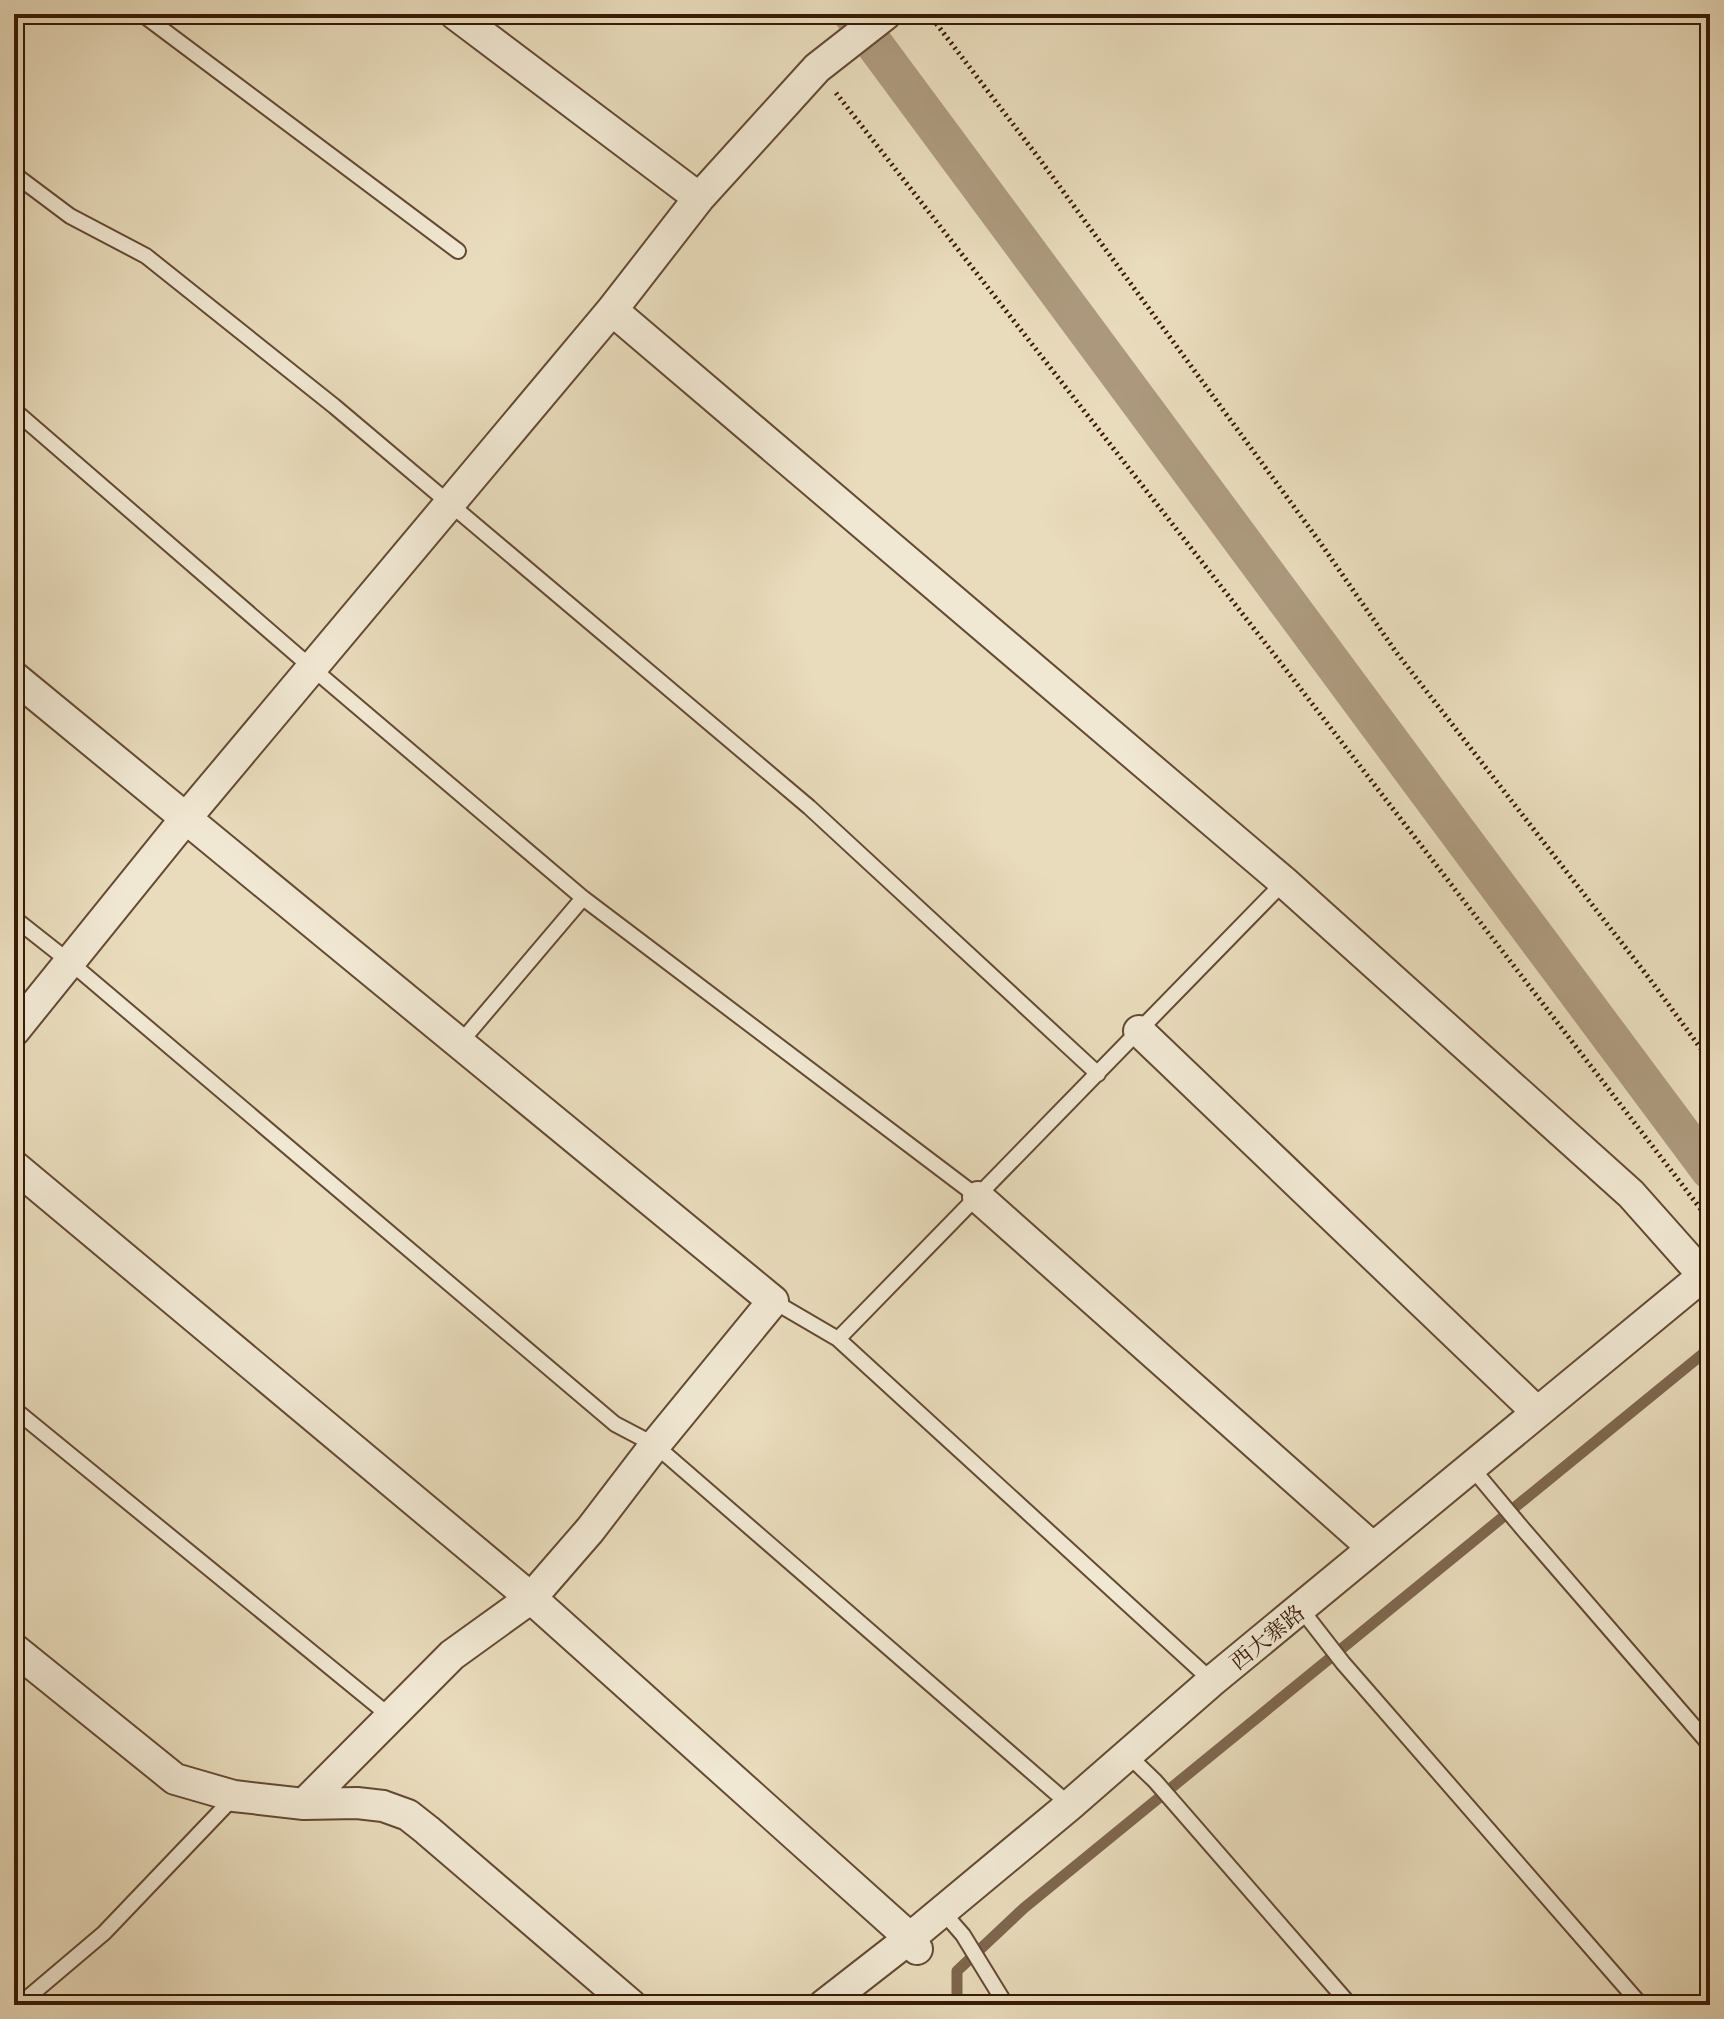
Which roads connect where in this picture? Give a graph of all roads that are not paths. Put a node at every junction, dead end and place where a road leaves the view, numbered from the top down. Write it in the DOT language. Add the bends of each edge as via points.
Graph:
graph roads {
  1 [pos="142,14"];
  2 [pos="455,14"];
  3 [pos="886,14"];
  4 [pos="14,174"];
  5 [pos="699,198"];
  6 [pos="458,251"];
  7 [pos="612,310"];
  8 [pos="14,410"];
  9 [pos="449,505"];
  10 [pos="312,668"];
  11 [pos="14,677"];
  12 [pos="186,818"];
  13 [pos="1284,882"];
  14 [pos="583,898"];
  15 [pos="14,918"];
  16 [pos="71,963"];
  17 [pos="14,1031"];
  18 [pos="1139,1031"];
  19 [pos="460,1043"];
  20 [pos="1098,1074"];
  21 [pos="14,1166"];
  22 [pos="978,1197"];
  23 [pos="1708,1280"];
  24 [pos="773,1301"];
  25 [pos="838,1339"];
  26 [pos="14,1409"];
  27 [pos="1537,1412"];
  28 [pos="655,1445"];
  29 [pos="1483,1481"];
  30 [pos="1373,1548"];
  31 [pos="531,1598"];
  32 [pos="1313,1625"];
  33 [pos="14,1649"];
  34 [pos="1212,1681"];
  35 [pos="391,1717"];
  36 [pos="1710,1745"];
  37 [pos="1141,1767"];
  38 [pos="234,1796"];
  39 [pos="304,1804"];
  40 [pos="1075,1809"];
  41 [pos="952,1922"];
  42 [pos="914,1943"];
  43 [pos="19,2005"];
  44 [pos="631,2005"];
  45 [pos="824,2005"];
  46 [pos="845,2005"];
  47 [pos="1006,2005"];
  48 [pos="1350,2005"];
  49 [pos="1641,2005"];
  1 -- 6 [label="lane"];
  2 -- 5 [label="street"];
  3 -- 5 [label="street" via="823,63"];
  4 -- 9 [label="lane" via="70,216 146,256"];
  5 -- 7 [label="street"];
  7 -- 9 [label="street"];
  7 -- 13 [label="street"];
  8 -- 10 [label="lane"];
  9 -- 10 [label="street"];
  9 -- 20 [label="lane" via="809,807"];
  10 -- 12 [label="street"];
  10 -- 14 [label="lane"];
  11 -- 12 [label="street"];
  12 -- 16 [label="street"];
  12 -- 19 [label="street"];
  13 -- 18 [label="lane"];
  13 -- 23 [label="street" via="1631,1194"];
  14 -- 19 [label="lane"];
  14 -- 22 [label="lane"];
  15 -- 16 [label="lane"];
  16 -- 17 [label="street"];
  16 -- 28 [label="lane" via="615,1424"];
  18 -- 20 [label="lane"];
  18 -- 27 [label="street"];
  19 -- 24 [label="street"];
  20 -- 22 [label="lane"];
  21 -- 31 [label="street"];
  22 -- 25 [label="lane"];
  22 -- 30 [label="street"];
  23 -- 27 [label="street, 西大寨路"];
  23 -- 29 [label="street, 西大寨路"];
  24 -- 25 [label="lane"];
  24 -- 28 [label="street"];
  25 -- 34 [label="lane"];
  26 -- 35 [label="lane"];
  27 -- 29 [label="street, 西大寨路"];
  28 -- 31 [label="street"];
  28 -- 40 [label="lane"];
  29 -- 30 [label="street, 西大寨路"];
  29 -- 32 [label="street, 西大寨路"];
  29 -- 36 [label="lane"];
  30 -- 32 [label="street, 西大寨路"];
  31 -- 35 [label="street" via="452,1655"];
  31 -- 42 [label="street"];
  32 -- 34 [label="street, 西大寨路"];
  32 -- 37 [label="street, 西大寨路"];
  32 -- 49 [label="lane"];
  33 -- 38 [label="street" via="175,1779"];
  34 -- 37 [label="street, 西大寨路"];
  35 -- 39 [label="street"];
  37 -- 40 [label="street, 西大寨路"];
  37 -- 48 [label="lane"];
  38 -- 39 [label="street"];
  38 -- 43 [label="lane" via="104,1933"];
  39 -- 44 [label="street" via="357,1803 408,1815"];
  40 -- 41 [label="street, 西大寨路"];
  41 -- 42 [label="street, 西大寨路"];
  41 -- 47 [label="lane"];
  42 -- 45 [label="street, 西大寨路"];
  42 -- 46 [label="street, 西大寨路"];
}
